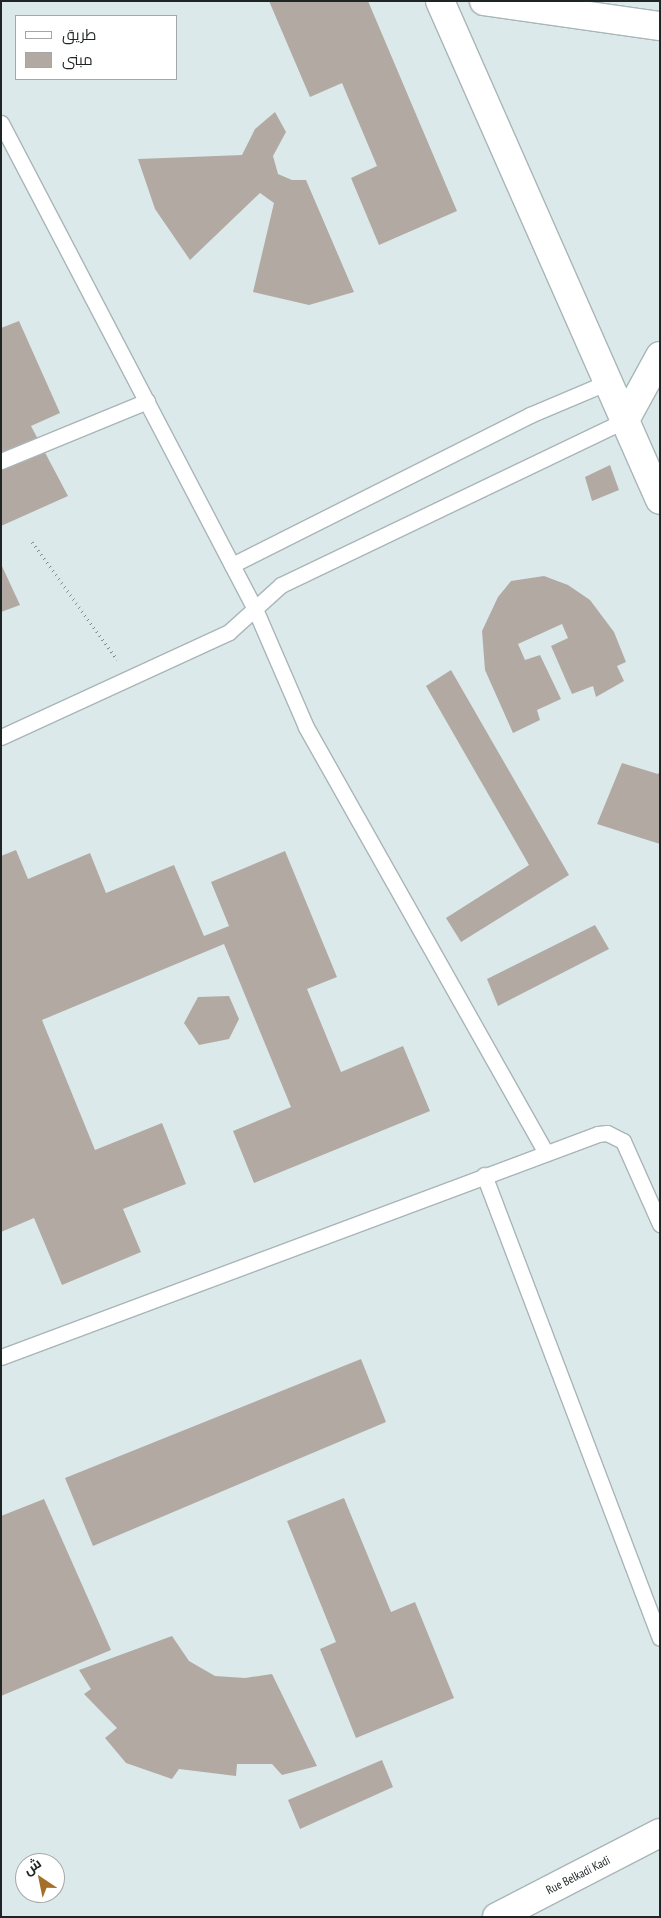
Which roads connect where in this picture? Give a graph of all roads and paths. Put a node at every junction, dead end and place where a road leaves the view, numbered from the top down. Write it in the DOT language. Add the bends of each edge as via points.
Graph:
graph roads {
  1 [pos="440,1"];
  2 [pos="484,1"];
  3 [pos="660,26"];
  4 [pos="1,123"];
  5 [pos="653,366"];
  6 [pos="608,382"];
  7 [pos="147,401"];
  8 [pos="626,420"];
  9 [pos="1,461"];
  10 [pos="660,500"];
  11 [pos="32,542"];
  12 [pos="232,565"];
  13 [pos="255,608"];
  14 [pos="131,677"];
  15 [pos="1,736"];
  16 [pos="546,1153"];
  17 [pos="484,1175"];
  18 [pos="660,1224"];
  19 [pos="1,1357"];
  20 [pos="660,1638"];
  21 [pos="660,1833"];
  22 [pos="497,1917"];
  1 -- 6 [label="street"];
  2 -- 3 [label="street"];
  4 -- 7 [label="lane"];
  5 -- 6 [label="street"];
  5 -- 8 [label="street"];
  6 -- 8 [label="street"];
  6 -- 12 [label="lane" via="530,415"];
  7 -- 9 [label="lane"];
  7 -- 12 [label="lane"];
  8 -- 10 [label="street"];
  8 -- 13 [label="lane" via="281,585"];
  11 -- 14 [label="path"];
  12 -- 13 [label="lane"];
  13 -- 14 [label="lane" via="229,632"];
  13 -- 16 [label="lane" via="306,727"];
  14 -- 15 [label="lane"];
  16 -- 17 [label="lane"];
  16 -- 18 [label="lane" via="598,1134 616,1135 628,1148"];
  17 -- 19 [label="lane"];
  17 -- 20 [label="lane"];
  21 -- 22 [label="street, Rue Belkadi Kadi"];
}
